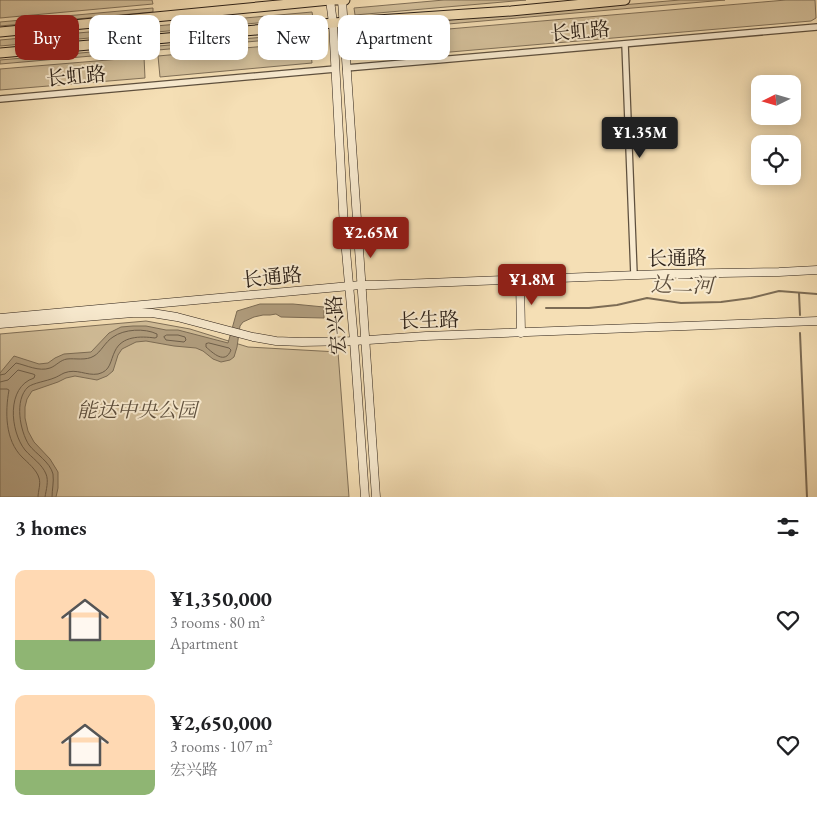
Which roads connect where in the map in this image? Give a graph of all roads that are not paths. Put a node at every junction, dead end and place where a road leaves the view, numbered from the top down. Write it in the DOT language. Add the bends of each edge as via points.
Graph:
graph roads {
  1 [pos="330,0"];
  2 [pos="343,0"];
  3 [pos="625,0"];
  4 [pos="343,15"];
  5 [pos="450,15"];
  6 [pos="333,23"];
  7 [pos="338,23"];
  8 [pos="817,27"];
  9 [pos="0,32"];
  10 [pos="625,44"];
  11 [pos="0,53"];
  12 [pos="345,60"];
  13 [pos="346,68"];
  14 [pos="335,69"];
  15 [pos="0,99"];
  16 [pos="817,270"];
  17 [pos="634,275"];
  18 [pos="520,280"];
  19 [pos="361,285"];
  20 [pos="349,286"];
  21 [pos="0,318"];
  22 [pos="817,321"];
  23 [pos="0,324"];
  24 [pos="521,333"];
  25 [pos="365,340"];
  26 [pos="354,341"];
  27 [pos="365,497"];
  28 [pos="376,497"];
  1 -- 2 [label="main road"];
  1 -- 6 [label="street, 宏兴路"];
  1 -- 9 [label="main road"];
  2 -- 4 [label="street, 宏兴路"];
  3 -- 5 [label="main road"];
  6 -- 7 [label="main road"];
  6 -- 11 [label="main road"];
  6 -- 14 [label="street, 宏兴路"];
  8 -- 10 [label="street, 长虹路"];
  10 -- 13 [label="street, 长虹路"];
  10 -- 17 [label="street"];
  12 -- 13 [label="street, 宏兴路"];
  13 -- 19 [label="street, 宏兴路"];
  14 -- 15 [label="street, 长虹路"];
  14 -- 20 [label="street, 宏兴路"];
  16 -- 17 [label="street, 长通路"];
  17 -- 18 [label="street, 长通路"];
  18 -- 19 [label="street, 长通路"];
  18 -- 24 [label="street"];
  19 -- 20 [label="street, 长通路"];
  19 -- 25 [label="street, 宏兴路"];
  20 -- 21 [label="street, 长通路"];
  20 -- 26 [label="street, 宏兴路"];
  22 -- 24 [label="street, 长生路"];
  23 -- 26 [label="street, 长生路" via="152,313 276,341"];
  24 -- 25 [label="street, 长生路"];
  25 -- 26 [label="street, 长生路"];
  25 -- 28 [label="street, 宏兴路"];
  26 -- 27 [label="street, 宏兴路"];
}
